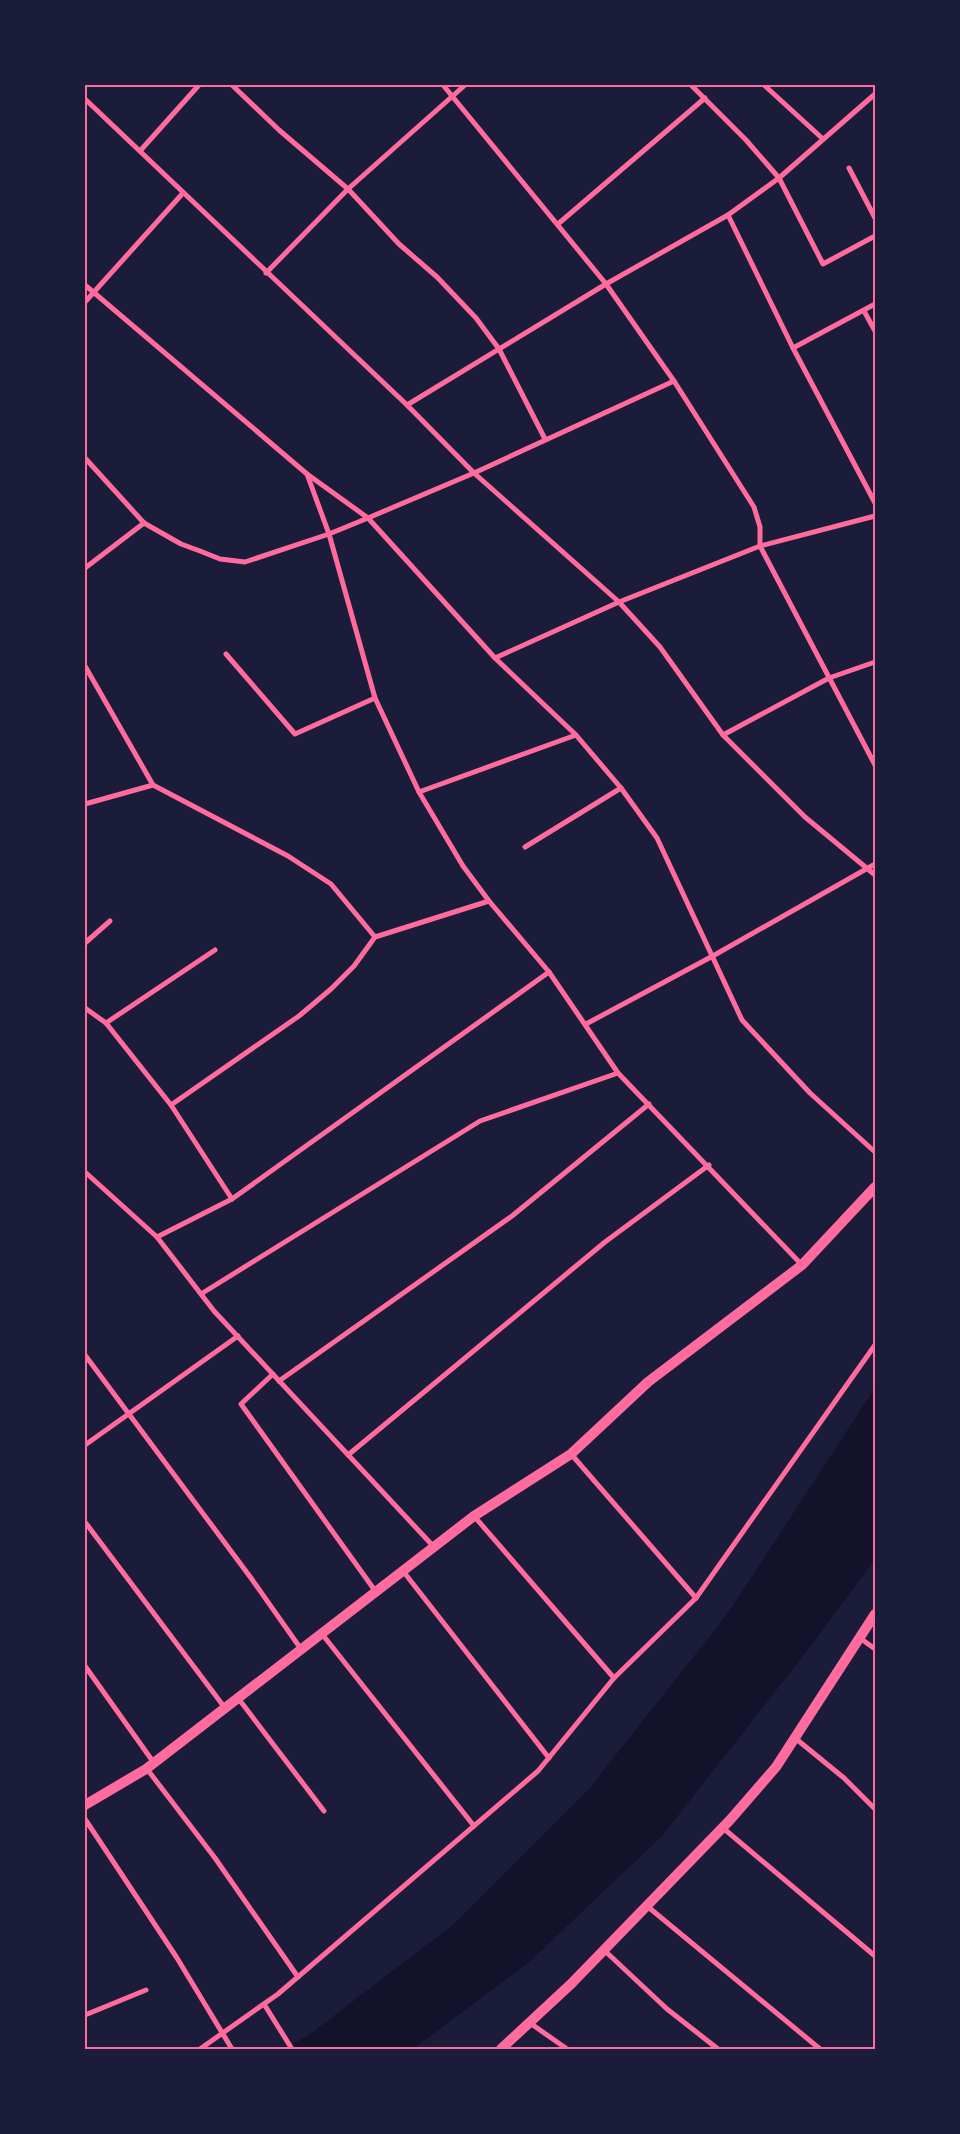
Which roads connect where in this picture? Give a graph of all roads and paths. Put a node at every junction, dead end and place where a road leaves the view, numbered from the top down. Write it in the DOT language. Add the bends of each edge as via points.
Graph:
graph roads {
  1 [pos="199,85"];
  2 [pos="232,85"];
  3 [pos="443,85"];
  4 [pos="466,85"];
  5 [pos="691,85"];
  6 [pos="764,85"];
  7 [pos="875,94"];
  8 [pos="452,96"];
  9 [pos="705,98"];
  10 [pos="85,99"];
  11 [pos="823,139"];
  12 [pos="140,151"];
  13 [pos="849,168"];
  14 [pos="779,178"];
  15 [pos="348,189"];
  16 [pos="183,193"];
  17 [pos="728,215"];
  18 [pos="875,218"];
  19 [pos="558,224"];
  20 [pos="875,236"];
  21 [pos="266,273"];
  22 [pos="85,284"];
  23 [pos="606,284"];
  24 [pos="94,292"];
  25 [pos="85,302"];
  26 [pos="875,304"];
  27 [pos="864,311"];
  28 [pos="875,331"];
  29 [pos="793,348"];
  30 [pos="499,349"];
  31 [pos="674,382"];
  32 [pos="407,405"];
  33 [pos="545,439"];
  34 [pos="85,458"];
  35 [pos="474,473"];
  36 [pos="307,474"];
  37 [pos="875,503"];
  38 [pos="875,516"];
  39 [pos="368,518"];
  40 [pos="144,523"];
  41 [pos="329,534"];
  42 [pos="760,546"];
  43 [pos="85,568"];
  44 [pos="619,602"];
  45 [pos="226,654"];
  46 [pos="495,658"];
  47 [pos="875,662"];
  48 [pos="85,666"];
  49 [pos="829,678"];
  50 [pos="376,698"];
  51 [pos="576,735"];
  52 [pos="723,736"];
  53 [pos="875,765"];
  54 [pos="153,785"];
  55 [pos="621,788"];
  56 [pos="419,792"];
  57 [pos="85,804"];
  58 [pos="525,846"];
  59 [pos="875,864"];
  60 [pos="868,868"];
  61 [pos="875,875"];
  62 [pos="489,901"];
  63 [pos="110,921"];
  64 [pos="375,938"];
  65 [pos="85,943"];
  66 [pos="215,950"];
  67 [pos="711,957"];
  68 [pos="549,972"];
  69 [pos="85,1008"];
  70 [pos="106,1023"];
  71 [pos="586,1024"];
  72 [pos="618,1073"];
  73 [pos="649,1104"];
  74 [pos="171,1105"];
  75 [pos="875,1152"];
  76 [pos="708,1165"];
  77 [pos="85,1172"];
  78 [pos="875,1187"];
  79 [pos="232,1199"];
  80 [pos="157,1237"];
  81 [pos="802,1266"];
  82 [pos="201,1294"];
  83 [pos="238,1336"];
  84 [pos="875,1345"];
  85 [pos="85,1355"];
  86 [pos="274,1374"];
  87 [pos="280,1381"];
  88 [pos="128,1415"];
  89 [pos="85,1445"];
  90 [pos="570,1454"];
  91 [pos="348,1455"];
  92 [pos="474,1516"];
  93 [pos="85,1522"];
  94 [pos="434,1547"];
  95 [pos="403,1571"];
  96 [pos="376,1592"];
  97 [pos="696,1598"];
  98 [pos="875,1614"];
  99 [pos="322,1633"];
  100 [pos="860,1637"];
  101 [pos="875,1649"];
  102 [pos="301,1650"];
  103 [pos="85,1666"];
  104 [pos="614,1678"];
  105 [pos="238,1698"];
  106 [pos="225,1708"];
  107 [pos="795,1738"];
  108 [pos="549,1758"];
  109 [pos="150,1766"];
  110 [pos="85,1806"];
  111 [pos="875,1809"];
  112 [pos="324,1811"];
  113 [pos="85,1819"];
  114 [pos="474,1826"];
  115 [pos="722,1828"];
  116 [pos="647,1906"];
  117 [pos="604,1950"];
  118 [pos="875,1956"];
  119 [pos="298,1977"];
  120 [pos="146,1990"];
  121 [pos="264,2004"];
  122 [pos="85,2015"];
  123 [pos="530,2023"];
  124 [pos="222,2034"];
  125 [pos="200,2049"];
  126 [pos="232,2049"];
  127 [pos="292,2049"];
  128 [pos="501,2049"];
  129 [pos="567,2049"];
  130 [pos="718,2049"];
  131 [pos="820,2049"];
  1 -- 12 [label="street"];
  2 -- 15 [label="street"];
  3 -- 8 [label="street"];
  4 -- 8 [label="street"];
  5 -- 9 [label="street"];
  6 -- 11 [label="street"];
  7 -- 11 [label="street"];
  8 -- 15 [label="street"];
  8 -- 19 [label="street"];
  9 -- 14 [label="street"];
  9 -- 19 [label="street"];
  10 -- 12 [label="street"];
  11 -- 14 [label="street"];
  12 -- 16 [label="street"];
  13 -- 18 [label="street"];
  14 -- 17 [label="street"];
  14 -- 20 [label="street" via="823,264"];
  15 -- 21 [label="street"];
  15 -- 30 [label="street" via="399,244 476,318"];
  16 -- 21 [label="street"];
  16 -- 24 [label="street"];
  17 -- 23 [label="street"];
  17 -- 29 [label="street"];
  19 -- 23 [label="street"];
  21 -- 32 [label="street"];
  22 -- 24 [label="street"];
  23 -- 30 [label="street"];
  23 -- 31 [label="street"];
  24 -- 25 [label="street"];
  24 -- 36 [label="street"];
  26 -- 27 [label="street"];
  27 -- 28 [label="street"];
  27 -- 29 [label="street"];
  29 -- 37 [label="street"];
  30 -- 32 [label="street"];
  30 -- 33 [label="street"];
  31 -- 33 [label="street"];
  31 -- 42 [label="street" via="754,507 760,527"];
  32 -- 35 [label="street"];
  33 -- 35 [label="street"];
  34 -- 40 [label="street"];
  35 -- 39 [label="street"];
  35 -- 44 [label="street"];
  36 -- 39 [label="street"];
  36 -- 41 [label="street"];
  38 -- 42 [label="street"];
  39 -- 41 [label="street"];
  39 -- 46 [label="street"];
  40 -- 41 [label="street" via="181,544 220,559 245,562"];
  40 -- 43 [label="street"];
  41 -- 50 [label="street"];
  42 -- 44 [label="street"];
  42 -- 49 [label="street"];
  44 -- 46 [label="street"];
  44 -- 52 [label="street" via="660,647"];
  45 -- 50 [label="street" via="295,734"];
  46 -- 51 [label="street"];
  47 -- 49 [label="street"];
  48 -- 54 [label="street"];
  49 -- 52 [label="street"];
  49 -- 53 [label="street"];
  50 -- 56 [label="street"];
  51 -- 55 [label="street"];
  51 -- 56 [label="street"];
  52 -- 60 [label="street" via="804,818"];
  54 -- 57 [label="street"];
  54 -- 64 [label="street" via="288,856 331,884"];
  55 -- 58 [label="street"];
  55 -- 67 [label="street" via="657,838"];
  56 -- 62 [label="street" via="463,866"];
  59 -- 60 [label="street"];
  60 -- 61 [label="street"];
  60 -- 67 [label="street"];
  62 -- 64 [label="street"];
  62 -- 68 [label="street"];
  63 -- 65 [label="street"];
  64 -- 74 [label="street" via="331,990"];
  66 -- 70 [label="street"];
  67 -- 71 [label="street"];
  67 -- 75 [label="street" via="742,1020 810,1094"];
  68 -- 71 [label="street"];
  68 -- 79 [label="street"];
  69 -- 70 [label="street"];
  70 -- 74 [label="street"];
  71 -- 72 [label="street"];
  72 -- 73 [label="street"];
  72 -- 82 [label="street" via="480,1121"];
  73 -- 76 [label="street"];
  73 -- 87 [label="street" via="512,1216"];
  74 -- 79 [label="street"];
  76 -- 81 [label="street"];
  76 -- 91 [label="street" via="605,1242"];
  77 -- 80 [label="street"];
  78 -- 81 [label="main road"];
  79 -- 80 [label="street"];
  80 -- 82 [label="street"];
  81 -- 90 [label="main road" via="648,1382"];
  82 -- 83 [label="street"];
  83 -- 86 [label="street"];
  83 -- 88 [label="street"];
  84 -- 97 [label="street"];
  85 -- 88 [label="street"];
  86 -- 87 [label="street"];
  86 -- 96 [label="street" via="241,1404"];
  87 -- 91 [label="street"];
  88 -- 89 [label="street"];
  88 -- 102 [label="street"];
  90 -- 92 [label="main road"];
  90 -- 97 [label="street"];
  91 -- 94 [label="street"];
  92 -- 94 [label="main road"];
  92 -- 104 [label="street"];
  93 -- 106 [label="street"];
  94 -- 95 [label="main road"];
  95 -- 96 [label="main road"];
  95 -- 108 [label="street"];
  96 -- 99 [label="main road"];
  97 -- 104 [label="street"];
  98 -- 100 [label="main road"];
  99 -- 102 [label="main road"];
  99 -- 114 [label="street"];
  100 -- 101 [label="street"];
  100 -- 107 [label="main road"];
  102 -- 105 [label="main road"];
  103 -- 109 [label="street"];
  104 -- 108 [label="street"];
  105 -- 106 [label="main road"];
  105 -- 112 [label="street"];
  106 -- 109 [label="main road"];
  107 -- 111 [label="street" via="844,1778"];
  107 -- 115 [label="main road" via="776,1767"];
  108 -- 114 [label="street"];
  109 -- 110 [label="main road"];
  109 -- 119 [label="street"];
  113 -- 124 [label="street" via="177,1958"];
  114 -- 119 [label="street"];
  115 -- 116 [label="main road"];
  115 -- 118 [label="street"];
  116 -- 117 [label="main road"];
  116 -- 131 [label="street"];
  117 -- 123 [label="main road"];
  117 -- 130 [label="street" via="667,2009"];
  119 -- 121 [label="street"];
  120 -- 122 [label="street"];
  121 -- 124 [label="street"];
  121 -- 127 [label="street"];
  123 -- 128 [label="main road"];
  123 -- 129 [label="street"];
  124 -- 125 [label="street"];
  124 -- 126 [label="street"];
}
